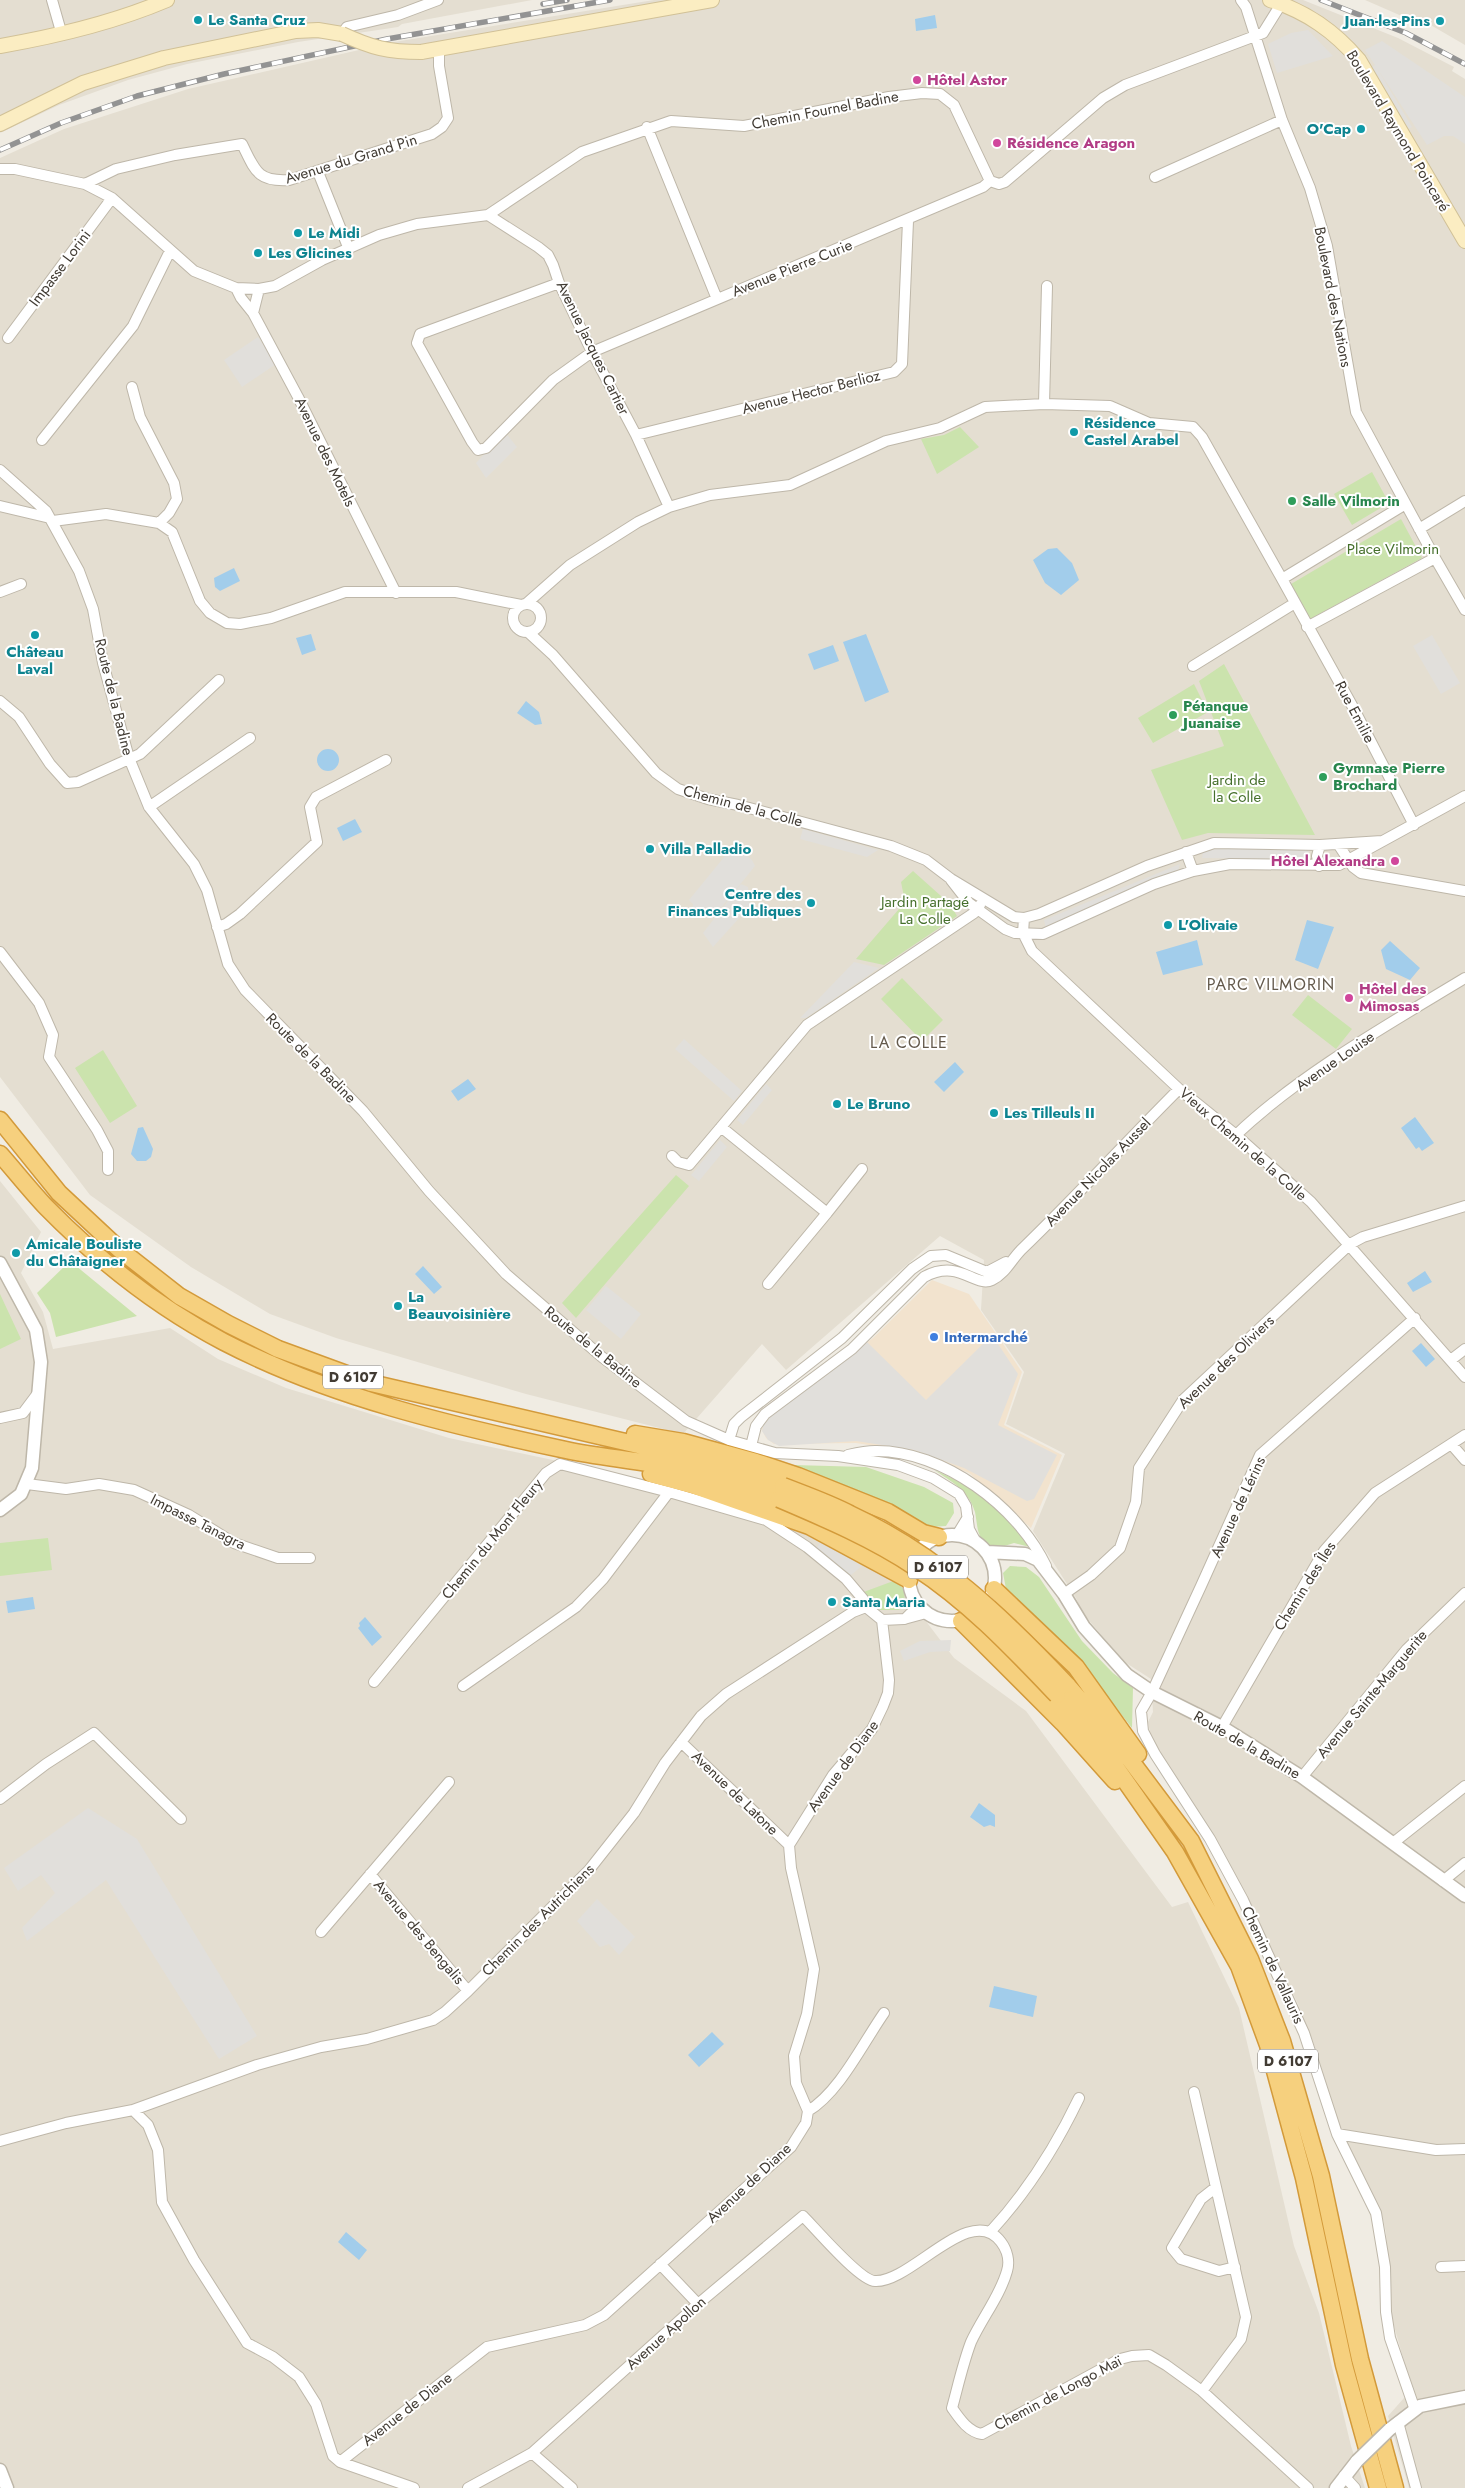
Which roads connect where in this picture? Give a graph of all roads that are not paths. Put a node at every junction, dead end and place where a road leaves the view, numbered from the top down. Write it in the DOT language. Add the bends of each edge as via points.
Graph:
graph roads {
  1 [pos="52,0"];
  2 [pos="167,0"];
  3 [pos="438,0"];
  4 [pos="712,0"];
  5 [pos="1240,0"];
  6 [pos="1276,2"];
  7 [pos="342,34"];
  8 [pos="62,36"];
  9 [pos="1255,36"];
  10 [pos="0,46"];
  11 [pos="439,50"];
  12 [pos="1282,120"];
  13 [pos="0,124"];
  14 [pos="647,128"];
  15 [pos="0,169"];
  16 [pos="318,172"];
  17 [pos="1155,177"];
  18 [pos="990,181"];
  19 [pos="85,184"];
  20 [pos="112,198"];
  21 [pos="488,215"];
  22 [pos="908,220"];
  23 [pos="1465,242"];
  24 [pos="348,247"];
  25 [pos="170,251"];
  26 [pos="559,283"];
  27 [pos="1047,286"];
  28 [pos="236,288"];
  29 [pos="259,289"];
  30 [pos="717,299"];
  31 [pos="253,312"];
  32 [pos="8,338"];
  33 [pos="592,352"];
  34 [pos="132,388"];
  35 [pos="1044,404"];
  36 [pos="636,435"];
  37 [pos="42,440"];
  38 [pos="0,470"];
  39 [pos="1465,501"];
  40 [pos="1404,505"];
  41 [pos="0,506"];
  42 [pos="669,507"];
  43 [pos="52,519"];
  44 [pos="159,523"];
  45 [pos="1418,529"];
  46 [pos="1435,558"];
  47 [pos="1282,579"];
  48 [pos="21,584"];
  49 [pos="547,584"];
  50 [pos="0,592"];
  51 [pos="396,593"];
  52 [pos="501,602"];
  53 [pos="524,604"];
  54 [pos="1295,604"];
  55 [pos="1465,610"];
  56 [pos="540,611"];
  57 [pos="513,613"];
  58 [pos="540,623"];
  59 [pos="1308,627"];
  60 [pos="528,632"];
  61 [pos="543,641"];
  62 [pos="1193,666"];
  63 [pos="220,680"];
  64 [pos="0,702"];
  65 [pos="250,738"];
  66 [pos="129,758"];
  67 [pos="386,760"];
  68 [pos="1465,796"];
  69 [pos="149,807"];
  70 [pos="1414,825"];
  71 [pos="1382,841"];
  72 [pos="1338,844"];
  73 [pos="1320,845"];
  74 [pos="1186,852"];
  75 [pos="1348,860"];
  76 [pos="1319,866"];
  77 [pos="1192,871"];
  78 [pos="950,879"];
  79 [pos="1465,891"];
  80 [pos="985,899"];
  81 [pos="977,910"];
  82 [pos="1024,918"];
  83 [pos="217,927"];
  84 [pos="1023,933"];
  85 [pos="0,952"];
  86 [pos="1465,978"];
  87 [pos="1179,1089"];
  88 [pos="0,1120"];
  89 [pos="721,1127"];
  90 [pos="1236,1135"];
  91 [pos="0,1154"];
  92 [pos="672,1156"];
  93 [pos="862,1169"];
  94 [pos="108,1170"];
  95 [pos="1465,1206"];
  96 [pos="827,1213"];
  97 [pos="1350,1244"];
  98 [pos="1017,1254"];
  99 [pos="0,1263"];
  100 [pos="768,1284"];
  101 [pos="1415,1318"];
  102 [pos="842,1338"];
  103 [pos="852,1348"];
  104 [pos="1465,1349"];
  105 [pos="1452,1359"];
  106 [pos="1465,1376"];
  107 [pos="38,1393"];
  108 [pos="0,1418"];
  109 [pos="566,1428"];
  110 [pos="1465,1434"];
  111 [pos="728,1440"];
  112 [pos="1452,1445"];
  113 [pos="751,1446"];
  114 [pos="567,1450"];
  115 [pos="838,1456"];
  116 [pos="1465,1460"];
  117 [pos="27,1484"];
  118 [pos="669,1492"];
  119 [pos="781,1492"];
  120 [pos="0,1510"];
  121 [pos="968,1518"];
  122 [pos="957,1535"];
  123 [pos="939,1537"];
  124 [pos="976,1542"];
  125 [pos="986,1552"];
  126 [pos="1009,1555"];
  127 [pos="310,1558"];
  128 [pos="994,1568"];
  129 [pos="1050,1574"];
  130 [pos="908,1580"];
  131 [pos="994,1589"];
  132 [pos="1465,1593"];
  133 [pos="1064,1594"];
  134 [pos="916,1602"];
  135 [pos="866,1607"];
  136 [pos="926,1613"];
  137 [pos="882,1620"];
  138 [pos="904,1620"];
  139 [pos="961,1620"];
  140 [pos="374,1682"];
  141 [pos="463,1686"];
  142 [pos="1062,1690"];
  143 [pos="1152,1692"];
  144 [pos="1222,1728"];
  145 [pos="681,1742"];
  146 [pos="1302,1777"];
  147 [pos="449,1782"];
  148 [pos="1465,1786"];
  149 [pos="0,1799"];
  150 [pos="181,1819"];
  151 [pos="1191,1842"];
  152 [pos="1393,1843"];
  153 [pos="789,1845"];
  154 [pos="1175,1852"];
  155 [pos="1465,1863"];
  156 [pos="370,1874"];
  157 [pos="1443,1880"];
  158 [pos="1465,1896"];
  159 [pos="321,1932"];
  160 [pos="468,1990"];
  161 [pos="884,2013"];
  162 [pos="1194,2092"];
  163 [pos="1080,2098"];
  164 [pos="133,2110"];
  165 [pos="808,2111"];
  166 [pos="1337,2134"];
  167 [pos="0,2141"];
  168 [pos="1465,2149"];
  169 [pos="1215,2188"];
  170 [pos="991,2231"];
  171 [pos="660,2264"];
  172 [pos="1465,2266"];
  173 [pos="1235,2267"];
  174 [pos="1441,2268"];
  175 [pos="698,2304"];
  176 [pos="1202,2391"];
  177 [pos="1465,2397"];
  178 [pos="1415,2410"];
  179 [pos="1394,2425"];
  180 [pos="532,2453"];
  181 [pos="340,2462"];
  182 [pos="0,2470"];
  183 [pos="1344,2476"];
  184 [pos="7,2488"];
  185 [pos="414,2488"];
  186 [pos="468,2488"];
  187 [pos="572,2488"];
  188 [pos="1308,2488"];
  189 [pos="1336,2488"];
  190 [pos="1355,2488"];
  191 [pos="1378,2488"];
  192 [pos="1394,2488"];
  193 [pos="1416,2488"];
  1 -- 8 [label="street"];
  2 -- 8 [label="main road"];
  3 -- 7 [label="street" via="347,27"];
  4 -- 11 [label="main road"];
  5 -- 9 [label="street, Boulevard des Nations" via="1246,7"];
  6 -- 9 [label="street" via="1263,33"];
  6 -- 23 [label="main road, Boulevard Raymond Poincaré" via="1320,23 1340,38 1359,60"];
  7 -- 11 [label="main road, bridge" via="388,52"];
  7 -- 13 [label="main road" via="296,31 164,58 83,83"];
  8 -- 10 [label="main road"];
  9 -- 12 [label="street, Boulevard des Nations"];
  9 -- 18 [label="street" via="1124,86 1103,98 1005,182"];
  11 -- 16 [label="street, Avenue du Grand Pin" via="448,118 442,127 432,134"];
  12 -- 17 [label="street"];
  12 -- 40 [label="street, Boulevard des Nations" via="1310,188 1327,246 1356,412"];
  14 -- 18 [label="street, Chemin Fournel Badine" via="671,121 744,126 890,97 940,94 954,105"];
  14 -- 21 [label="street, Chemin Fournel Badine" via="582,152"];
  14 -- 30 [label="street"];
  15 -- 19 [label="street, Chemin Fournel Badine" via="15,168"];
  16 -- 19 [label="street, Avenue du Grand Pin" via="271,182 257,174 242,144 116,168"];
  16 -- 24 [label="street"];
  18 -- 22 [label="street, Avenue Pierre Curie"];
  19 -- 20 [label="street, Chemin Fournel Badine"];
  20 -- 25 [label="street, Chemin Fournel Badine"];
  20 -- 32 [label="street, Impasse Lorini"];
  21 -- 24 [label="street, Chemin Fournel Badine" via="417,224"];
  21 -- 26 [label="street, Avenue Jacques Cartier" via="548,255"];
  22 -- 30 [label="street, Avenue Pierre Curie"];
  22 -- 36 [label="street, Avenue Hector Berlioz" via="902,364 894,372"];
  24 -- 29 [label="street, Chemin Fournel Badine" via="275,286"];
  25 -- 28 [label="street, Chemin Fournel Badine" via="194,270"];
  25 -- 37 [label="street" via="133,326"];
  26 -- 33 [label="street, Avenue Jacques Cartier"];
  26 -- 33 [label="street, Avenue Pierre Curie" via="420,334 417,343 478,450 486,448 553,380"];
  27 -- 35 [label="street"];
  28 -- 29 [label="street, Chemin Fournel Badine"];
  28 -- 31 [label="street, Avenue des Motels"];
  29 -- 31 [label="street"];
  30 -- 33 [label="street, Avenue Pierre Curie"];
  31 -- 51 [label="street, Avenue des Motels"];
  33 -- 36 [label="street, Avenue Jacques Cartier"];
  34 -- 44 [label="street" via="140,417 174,483 177,499"];
  35 -- 42 [label="street" via="985,407 940,428 886,441 790,485 710,496"];
  35 -- 47 [label="street" via="1110,406 1149,423 1193,427 1202,437"];
  36 -- 42 [label="street, Avenue Jacques Cartier"];
  38 -- 43 [label="street, Route de la Badine"];
  39 -- 45 [label="street"];
  40 -- 45 [label="street"];
  40 -- 47 [label="street"];
  41 -- 43 [label="street"];
  42 -- 49 [label="street" via="612,538"];
  43 -- 44 [label="street" via="106,514"];
  43 -- 66 [label="street, Route de la Badine" via="79,571 93,609 103,663"];
  44 -- 51 [label="street" via="172,532 200,601 210,613 227,622 240,624 272,618 345,592"];
  45 -- 46 [label="street"];
  46 -- 55 [label="street"];
  46 -- 59 [label="street"];
  47 -- 54 [label="street"];
  48 -- 50 [label="street"];
  49 -- 53 [label="street"];
  49 -- 56 [label="street"];
  51 -- 52 [label="street" via="456,592"];
  52 -- 53 [label="street"];
  52 -- 57 [label="street"];
  53 -- 56 [label="street" via="534,605"];
  53 -- 57 [label="street"];
  54 -- 59 [label="street"];
  54 -- 62 [label="street"];
  56 -- 58 [label="street"];
  57 -- 60 [label="street" via="517,628"];
  58 -- 60 [label="street"];
  58 -- 61 [label="street, Chemin de la Colle"];
  59 -- 70 [label="street, Rue Emilie"];
  60 -- 61 [label="street, Chemin de la Colle"];
  61 -- 78 [label="street, Chemin de la Colle" via="656,773 678,789 891,846 926,860"];
  63 -- 66 [label="street" via="140,754"];
  64 -- 66 [label="street" via="19,717 50,764 67,783 78,782"];
  65 -- 69 [label="street"];
  66 -- 69 [label="street, Route de la Badine"];
  67 -- 83 [label="street" via="316,797 310,807 317,842 240,914"];
  68 -- 70 [label="street, Chemin de la Colle"];
  69 -- 83 [label="street, Route de la Badine" via="194,864 207,890"];
  70 -- 71 [label="street, Chemin de la Colle"];
  71 -- 72 [label="street"];
  71 -- 75 [label="street, Chemin de la Colle"];
  72 -- 73 [label="street"];
  72 -- 75 [label="street"];
  73 -- 74 [label="street" via="1214,843"];
  73 -- 76 [label="street"];
  74 -- 77 [label="street"];
  74 -- 82 [label="street"];
  75 -- 76 [label="street, Chemin de la Colle" via="1339,865"];
  75 -- 79 [label="street" via="1361,873"];
  76 -- 77 [label="street, Chemin de la Colle" via="1230,864"];
  77 -- 84 [label="street, Chemin de la Colle" via="1154,884 1043,934"];
  78 -- 80 [label="street, Chemin de la Colle"];
  78 -- 81 [label="street, Chemin de la Colle"];
  80 -- 81 [label="street"];
  80 -- 82 [label="street, Chemin de la Colle" via="1014,917"];
  81 -- 84 [label="street, Chemin de la Colle" via="1005,929"];
  81 -- 89 [label="street" via="807,1025"];
  82 -- 84 [label="street"];
  83 -- 111 [label="street, Route de la Badine" via="228,964 245,990 363,1110 428,1191 494,1261 602,1357 679,1416"];
  84 -- 87 [label="street, Vieux Chemin de la Colle" via="1032,950"];
  85 -- 94 [label="street" via="39,1003 52,1035 49,1057 108,1151"];
  86 -- 90 [label="street, Avenue Louise" via="1341,1055 1254,1118"];
  87 -- 90 [label="street, Vieux Chemin de la Colle"];
  87 -- 98 [label="street, Avenue Nicolas Aussel"];
  88 -- 109 [label="highway, D 6107" via="59,1193 120,1249 179,1296 228,1324 278,1349 371,1383"];
  89 -- 92 [label="street" via="688,1165"];
  89 -- 96 [label="street"];
  90 -- 97 [label="street, Vieux Chemin de la Colle" via="1311,1202"];
  91 -- 114 [label="highway, D 6107" via="46,1207 110,1265 174,1312 222,1341 274,1366 367,1400"];
  93 -- 96 [label="street"];
  95 -- 97 [label="street, Avenue des Oliviers" via="1362,1237"];
  96 -- 100 [label="street"];
  97 -- 101 [label="street, Vieux Chemin de la Colle"];
  97 -- 133 [label="street, Avenue des Oliviers" via="1183,1400 1139,1468 1136,1502 1120,1548"];
  98 -- 102 [label="street, Avenue Nicolas Aussel" via="987,1272 961,1259 931,1256 912,1269"];
  98 -- 103 [label="street, Avenue Nicolas Aussel" via="1002,1273 984,1282 955,1270 936,1271 924,1277"];
  99 -- 107 [label="street" via="36,1330 41,1362"];
  101 -- 105 [label="street, Vieux Chemin de la Colle"];
  101 -- 143 [label="street, Avenue de Lérins" via="1260,1455"];
  102 -- 103 [label="street"];
  102 -- 111 [label="street, Avenue Nicolas Aussel" via="741,1417 734,1424"];
  103 -- 113 [label="street, Avenue Nicolas Aussel" via="765,1414 756,1426"];
  104 -- 105 [label="street"];
  105 -- 106 [label="street, Vieux Chemin de la Colle"];
  107 -- 108 [label="street" via="23,1413"];
  107 -- 117 [label="street" via="33,1460"];
  109 -- 119 [label="highway, D 6107" via="677,1454"];
  109 -- 123 [label="highway" via="640,1434 756,1462 847,1494 888,1512 923,1533"];
  110 -- 112 [label="street, Chemin des Îles"];
  111 -- 113 [label="street, Route de la Badine"];
  112 -- 116 [label="street"];
  112 -- 144 [label="street, Chemin des Îles" via="1376,1493 1324,1551"];
  113 -- 115 [label="street, Route de la Badine" via="775,1453"];
  114 -- 119 [label="highway, D 6107" via="677,1469"];
  114 -- 130 [label="highway" via="692,1485 810,1526"];
  115 -- 121 [label="street, Route de la Badine" via="898,1465 933,1478 959,1494"];
  115 -- 129 [label="street, Route de la Badine" via="882,1452 919,1459 950,1470 1003,1508 1032,1542"];
  117 -- 120 [label="street" via="22,1494"];
  117 -- 127 [label="street, Impasse Tanagra" via="66,1489 99,1484 134,1490 190,1514 234,1543 278,1558"];
  118 -- 135 [label="street" via="766,1520 807,1547 846,1579"];
  118 -- 140 [label="street, Chemin du Mont Fleury" via="560,1464 553,1468"];
  118 -- 141 [label="street" via="603,1579 576,1607"];
  119 -- 142 [label="highway, D 6107, bridge" via="916,1567 984,1621"];
  121 -- 122 [label="street"];
  121 -- 124 [label="street, Route de la Badine" via="969,1530"];
  122 -- 123 [label="street"];
  122 -- 124 [label="street"];
  123 -- 130 [label="street" via="916,1553"];
  124 -- 125 [label="street"];
  125 -- 126 [label="street, Route de la Badine"];
  125 -- 128 [label="street"];
  126 -- 128 [label="street"];
  126 -- 129 [label="street, Route de la Badine" via="1025,1554 1038,1560"];
  128 -- 131 [label="street"];
  129 -- 133 [label="street, Route de la Badine"];
  130 -- 134 [label="street"];
  131 -- 139 [label="street" via="982,1609"];
  131 -- 151 [label="highway" via="1076,1667 1124,1731"];
  132 -- 146 [label="street, Avenue Sainte-Marguerite" via="1407,1648"];
  133 -- 143 [label="street, Route de la Badine" via="1084,1627 1107,1655 1127,1675"];
  134 -- 136 [label="street"];
  134 -- 138 [label="street"];
  135 -- 137 [label="street"];
  135 -- 145 [label="street, Chemin des Autrichiens" via="853,1612 726,1694 700,1716"];
  136 -- 138 [label="street"];
  136 -- 139 [label="street" via="943,1620"];
  137 -- 138 [label="street"];
  137 -- 153 [label="street, Avenue de Diane" via="889,1680 884,1706 872,1729 833,1775"];
  139 -- 154 [label="highway" via="1062,1723"];
  142 -- 151 [label="highway, D 6107" via="1116,1741"];
  142 -- 154 [label="highway, D 6107"];
  143 -- 144 [label="street, Route de la Badine"];
  143 -- 166 [label="street, Chemin de Vallauris" via="1141,1711 1143,1731 1210,1839 1243,1900 1304,2033"];
  144 -- 146 [label="street, Route de la Badine"];
  145 -- 153 [label="street, Avenue de Latone"];
  145 -- 160 [label="street, Chemin des Autrichiens" via="634,1813 590,1870"];
  146 -- 152 [label="street, Route de la Badine"];
  147 -- 156 [label="street, Avenue des Bengalis"];
  148 -- 152 [label="street"];
  149 -- 150 [label="street" via="94,1733"];
  151 -- 192 [label="highway, D 6107" via="1250,1959 1282,2041 1321,2176 1360,2359"];
  152 -- 157 [label="street, Route de la Badine"];
  153 -- 165 [label="street" via="790,1868 814,1969 807,2014 794,2056 796,2084"];
  154 -- 191 [label="highway, D 6107" via="1239,1966 1268,2045 1304,2178 1344,2364"];
  155 -- 157 [label="street"];
  156 -- 159 [label="street, Avenue des Bengalis"];
  156 -- 160 [label="street, Avenue des Bengalis"];
  157 -- 158 [label="street, Route de la Badine"];
  160 -- 164 [label="street, Chemin des Autrichiens" via="433,2020 257,2065"];
  161 -- 165 [label="street" via="837,2083 818,2105"];
  162 -- 169 [label="street"];
  163 -- 170 [label="street" via="1056,2144"];
  164 -- 167 [label="street, Chemin des Autrichiens" via="66,2122"];
  164 -- 181 [label="street" via="148,2126 158,2150 162,2202 194,2260 247,2343 273,2356 299,2377 316,2404 332,2456"];
  165 -- 171 [label="street, Avenue de Diane" via="806,2123 791,2147"];
  166 -- 168 [label="street" via="1436,2150"];
  166 -- 178 [label="street, Chemin de Vallauris" via="1376,2213 1385,2267 1390,2338"];
  169 -- 173 [label="street"];
  169 -- 173 [label="street" via="1202,2199 1172,2248 1181,2258 1218,2271"];
  170 -- 175 [label="street, Avenue Apollon" via="964,2234 891,2277 875,2281 861,2275 803,2216"];
  170 -- 176 [label="street, Chemin de Longo Maï" via="1008,2253 1008,2270 971,2342 952,2408 976,2433 982,2434 1120,2359 1132,2356 1149,2355"];
  171 -- 175 [label="street"];
  171 -- 181 [label="street, Avenue de Diane" via="604,2315 585,2325 487,2347"];
  172 -- 174 [label="street"];
  173 -- 176 [label="street" via="1246,2317 1241,2339"];
  175 -- 180 [label="street, Avenue Apollon"];
  176 -- 188 [label="street, Chemin de Longo Maï"];
  177 -- 178 [label="street" via="1420,2406"];
  178 -- 179 [label="street"];
  179 -- 183 [label="street, bridge"];
  179 -- 193 [label="street"];
  180 -- 186 [label="street, Avenue Apollon"];
  180 -- 187 [label="street"];
  181 -- 185 [label="street"];
  182 -- 184 [label="street"];
  183 -- 189 [label="street"];
  183 -- 190 [label="street"];
}
